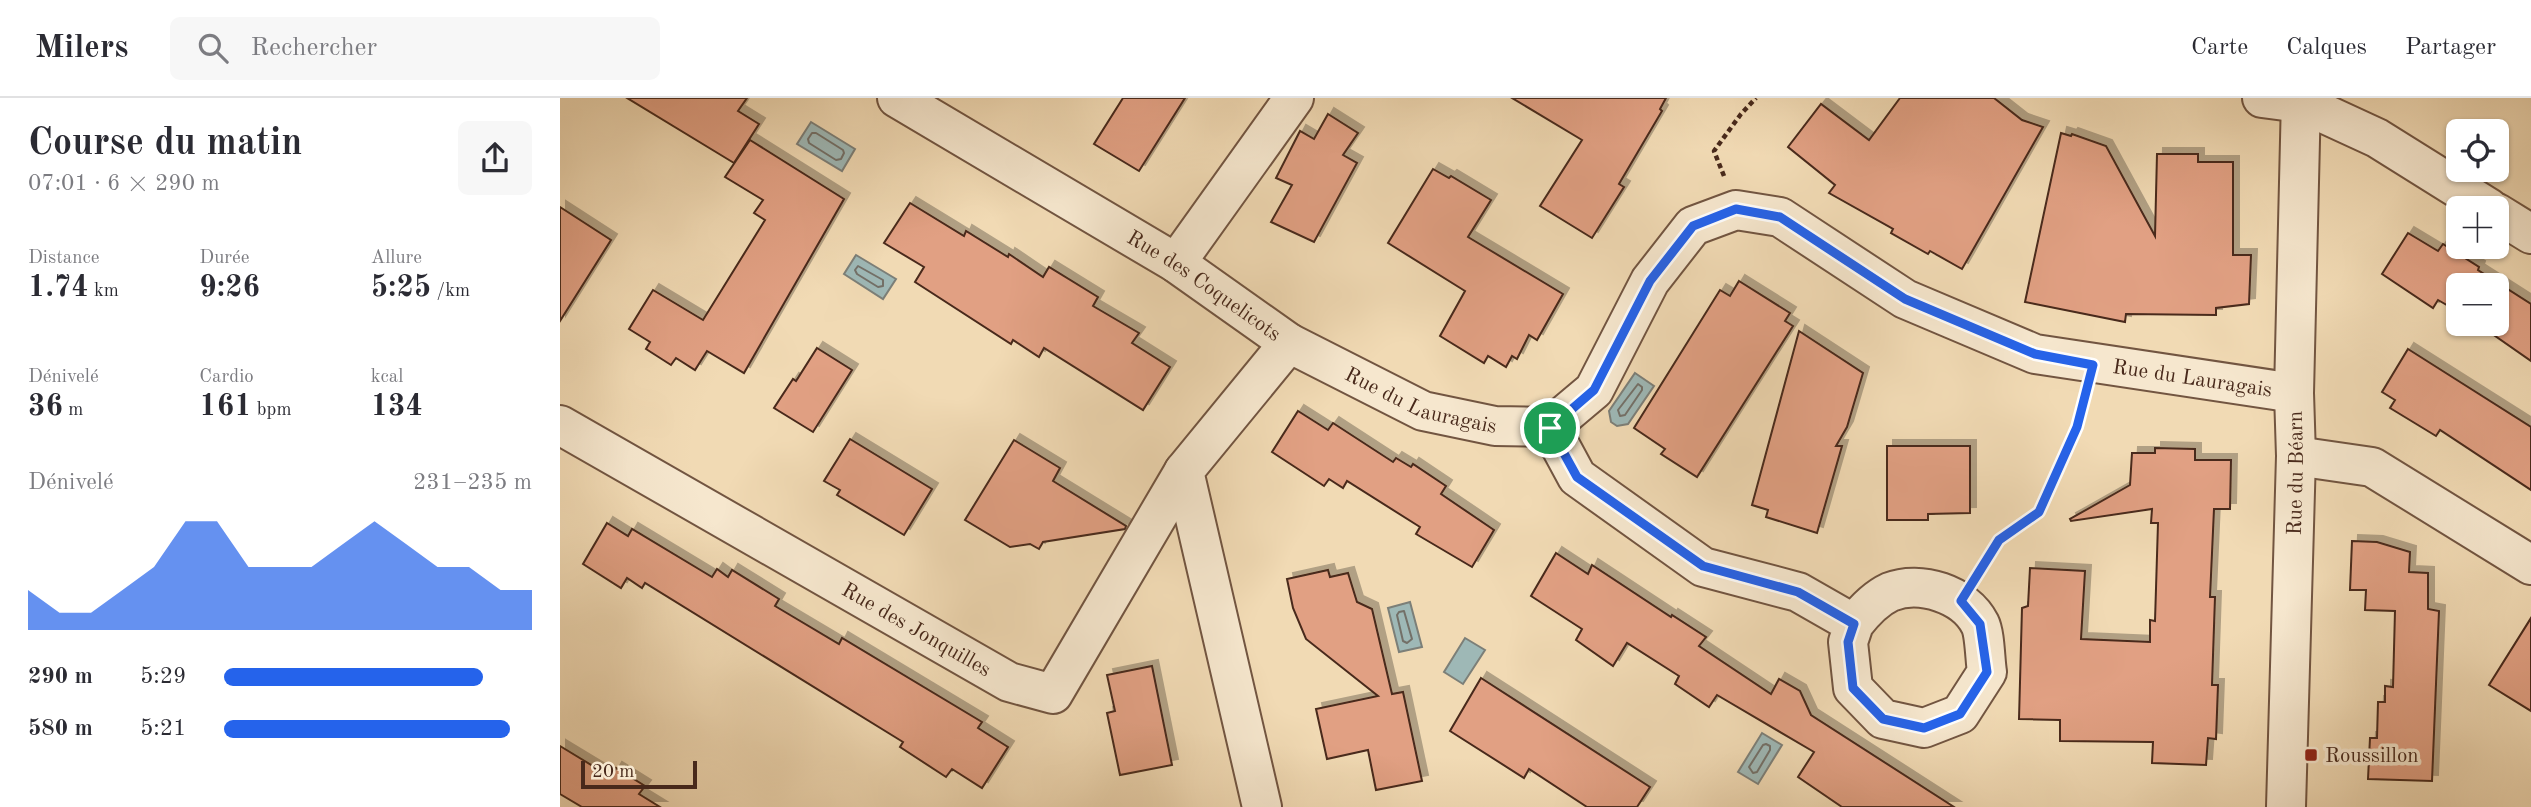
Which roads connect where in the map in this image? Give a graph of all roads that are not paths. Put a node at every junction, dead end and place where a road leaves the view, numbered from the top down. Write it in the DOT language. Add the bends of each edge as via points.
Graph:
graph roads {
  1 [pos="897,98"];
  2 [pos="2262,98"];
  3 [pos="1289,100"];
  4 [pos="2301,100"];
  5 [pos="2470,196"];
  6 [pos="2509,220"];
  7 [pos="2531,234"];
  8 [pos="1176,263"];
  9 [pos="1289,343"];
  10 [pos="2294,393"];
  11 [pos="560,425"];
  12 [pos="1550,428"];
  13 [pos="2296,456"];
  14 [pos="1184,471"];
  15 [pos="2531,565"];
  16 [pos="1854,624"];
  17 [pos="1262,807"];
  18 [pos="2286,807"];
  1 -- 8 [label="street, Rue des Coquelicots"];
  2 -- 4 [label="street"];
  3 -- 8 [label="street"];
  4 -- 5 [label="street" via="2377,138"];
  4 -- 10 [label="street, Rue du Béarn"];
  6 -- 7 [label="street"];
  8 -- 9 [label="street, Rue des Coquelicots"];
  9 -- 12 [label="street, Rue du Lauragais" via="1423,411 1495,426"];
  9 -- 14 [label="street, Rue des Coquelicots"];
  10 -- 12 [label="street, Rue du Lauragais" via="2035,354 1905,299 1780,217 1736,209 1693,226 1650,281 1594,390"];
  10 -- 13 [label="street, Rue du Béarn"];
  11 -- 14 [label="street, Rue des Jonquilles" via="1009,682 1053,694"];
  12 -- 16 [label="street" via="1577,477 1703,566 1798,592"];
  13 -- 15 [label="street" via="2372,467"];
  13 -- 18 [label="street, Rue du Béarn"];
  14 -- 17 [label="street"];
  16 -- 16 [label="street" via="1848,642 1853,688 1883,719 1924,728 1960,714 1987,672 1980,624 1961,601 1927,587 1891,592 1867,607"];
}
